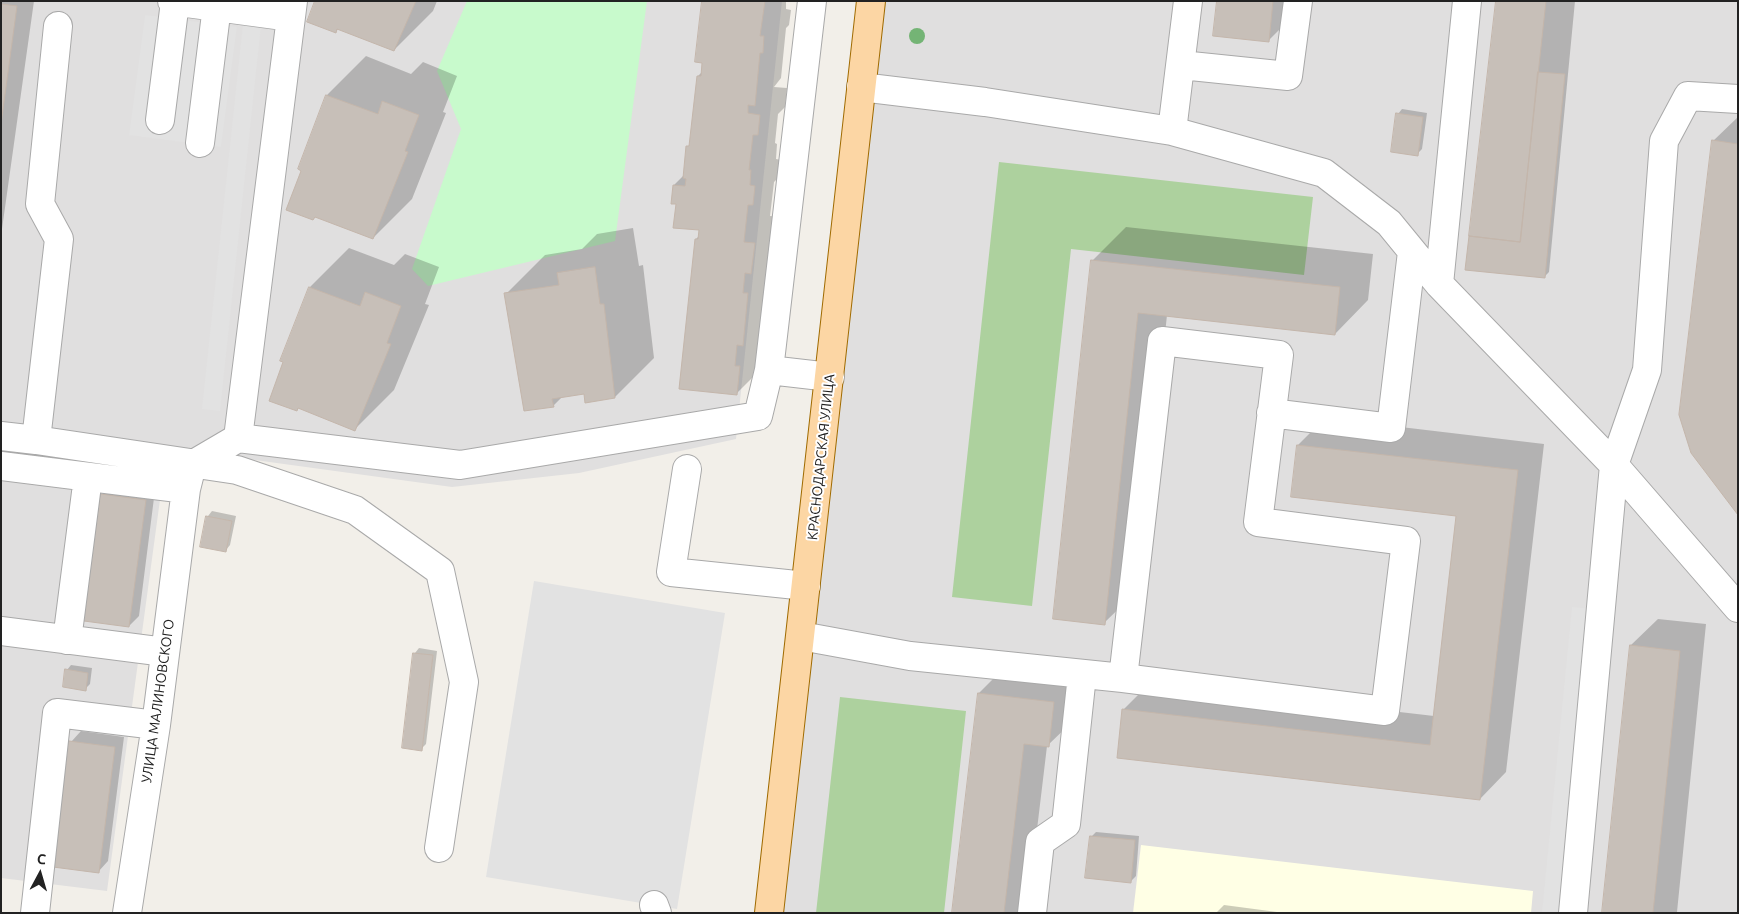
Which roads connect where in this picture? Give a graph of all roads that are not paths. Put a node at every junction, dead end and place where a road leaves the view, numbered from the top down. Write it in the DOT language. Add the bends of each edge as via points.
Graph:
graph roads {
  1 [pos="174,1"];
  2 [pos="812,1"];
  3 [pos="871,1"];
  4 [pos="1188,1"];
  5 [pos="1298,1"];
  6 [pos="1467,1"];
  7 [pos="217,6"];
  8 [pos="292,9"];
  9 [pos="58,26"];
  10 [pos="1181,65"];
  11 [pos="862,87"];
  12 [pos="1738,99"];
  13 [pos="160,120"];
  14 [pos="1172,131"];
  15 [pos="200,143"];
  16 [pos="1412,252"];
  17 [pos="1439,284"];
  18 [pos="769,370"];
  19 [pos="830,377"];
  20 [pos="1271,413"];
  21 [pos="1,436"];
  22 [pos="238,438"];
  23 [pos="36,440"];
  24 [pos="1614,464"];
  25 [pos="1,466"];
  26 [pos="687,470"];
  27 [pos="88,477"];
  28 [pos="189,477"];
  29 [pos="806,586"];
  30 [pos="1738,608"];
  31 [pos="1,631"];
  32 [pos="801,636"];
  33 [pos="67,640"];
  34 [pos="165,652"];
  35 [pos="1082,675"];
  36 [pos="1123,678"];
  37 [pos="156,725"];
  38 [pos="439,848"];
  39 [pos="34,913"];
  40 [pos="127,913"];
  41 [pos="769,913"];
  42 [pos="1032,913"];
  43 [pos="1573,913"];
  1 -- 7 [label="street"];
  1 -- 13 [label="street"];
  2 -- 18 [label="street"];
  3 -- 11 [label="main road, КРАСНОДАРСКАЯ УЛИЦА"];
  4 -- 10 [label="street"];
  5 -- 10 [label="street" via="1288,76"];
  6 -- 17 [label="street"];
  7 -- 8 [label="street"];
  7 -- 15 [label="street"];
  8 -- 22 [label="street"];
  9 -- 23 [label="street" via="40,204 58,240"];
  10 -- 14 [label="street"];
  11 -- 14 [label="street"];
  11 -- 19 [label="main road, КРАСНОДАРСКАЯ УЛИЦА"];
  12 -- 24 [label="street" via="1688,96 1664,141 1647,370"];
  14 -- 16 [label="street" via="1324,173 1389,223"];
  16 -- 17 [label="street"];
  16 -- 20 [label="street" via="1391,428"];
  17 -- 24 [label="street"];
  18 -- 19 [label="street"];
  18 -- 22 [label="street" via="758,416 460,465"];
  19 -- 29 [label="main road, КРАСНОДАРСКАЯ УЛИЦА"];
  20 -- 36 [label="street" via="1278,355 1162,341"];
  20 -- 36 [label="street" via="1258,522 1406,541 1385,711"];
  21 -- 23 [label="street"];
  22 -- 28 [label="street"];
  23 -- 28 [label="street"];
  24 -- 30 [label="street"];
  24 -- 43 [label="street"];
  25 -- 27 [label="street"];
  26 -- 29 [label="street" via="671,572"];
  27 -- 28 [label="street"];
  27 -- 33 [label="street"];
  28 -- 34 [label="street, УЛИЦА МАЛИНОВСКОГО"];
  28 -- 38 [label="street" via="237,470 355,510 440,572 464,682"];
  29 -- 32 [label="main road, КРАСНОДАРСКАЯ УЛИЦА"];
  31 -- 33 [label="street"];
  32 -- 35 [label="street" via="910,656"];
  32 -- 41 [label="main road, КРАСНОДАРСКАЯ УЛИЦА"];
  33 -- 34 [label="street"];
  34 -- 37 [label="street, УЛИЦА МАЛИНОВСКОГО"];
  35 -- 36 [label="street"];
  35 -- 42 [label="street" via="1066,824 1040,842"];
  37 -- 39 [label="street" via="57,713"];
  37 -- 40 [label="street, УЛИЦА МАЛИНОВСКОГО"];
}
